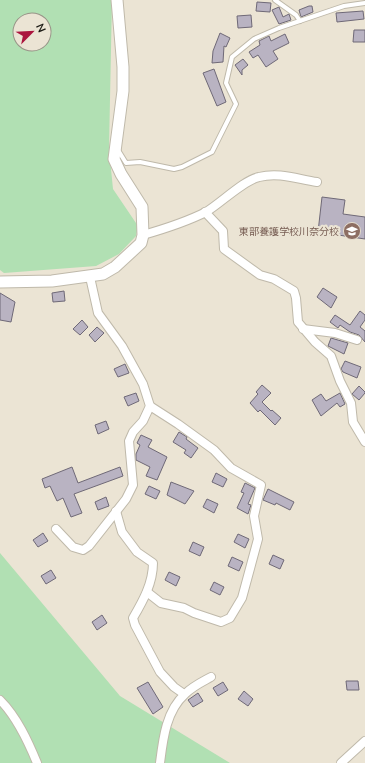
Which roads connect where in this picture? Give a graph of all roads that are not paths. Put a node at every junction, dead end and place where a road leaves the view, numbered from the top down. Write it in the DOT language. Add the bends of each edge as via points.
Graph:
graph roads {
  1 [pos="118,0"];
  2 [pos="276,0"];
  3 [pos="365,3"];
  4 [pos="300,21"];
  5 [pos="115,144"];
  6 [pos="316,182"];
  7 [pos="205,212"];
  8 [pos="143,235"];
  9 [pos="90,277"];
  10 [pos="0,282"];
  11 [pos="303,329"];
  12 [pos="357,340"];
  13 [pos="150,406"];
  14 [pos="365,442"];
  15 [pos="116,511"];
  16 [pos="56,529"];
  17 [pos="147,592"];
  18 [pos="211,677"];
  19 [pos="184,694"];
  20 [pos="0,700"];
  21 [pos="365,741"];
  22 [pos="37,763"];
  23 [pos="160,763"];
  24 [pos="341,763"];
  1 -- 5 [label="main road" via="123,90 120,124"];
  2 -- 4 [label="lane"];
  3 -- 4 [label="lane" via="344,6"];
  4 -- 5 [label="lane" via="254,39 232,57 226,84 236,104 212,152 182,167 174,168 140,162 126,163"];
  5 -- 8 [label="main road" via="114,159 142,207"];
  6 -- 7 [label="street" via="279,175 258,177"];
  7 -- 8 [label="street"];
  7 -- 11 [label="street" via="223,232 224,249 260,275 274,279 294,291 298,322"];
  8 -- 9 [label="main road" via="141,243 115,267 103,274"];
  9 -- 10 [label="main road"];
  9 -- 13 [label="street" via="98,313 122,346 143,384"];
  11 -- 12 [label="street" via="335,333"];
  11 -- 14 [label="street" via="331,356 351,403 353,422"];
  13 -- 15 [label="street" via="129,441 133,485"];
  13 -- 17 [label="street" via="214,450 231,468 261,485 254,516 258,539 242,598 230,618 221,622 184,608 161,603"];
  15 -- 16 [label="street" via="83,550 73,547"];
  15 -- 17 [label="street" via="122,532 137,552 153,563 153,574"];
  17 -- 19 [label="street" via="133,618 135,625 160,672"];
  18 -- 19 [label="street"];
  19 -- 23 [label="street" via="173,708 165,729"];
  20 -- 22 [label="street" via="19,726"];
  21 -- 24 [label="street"];
}
